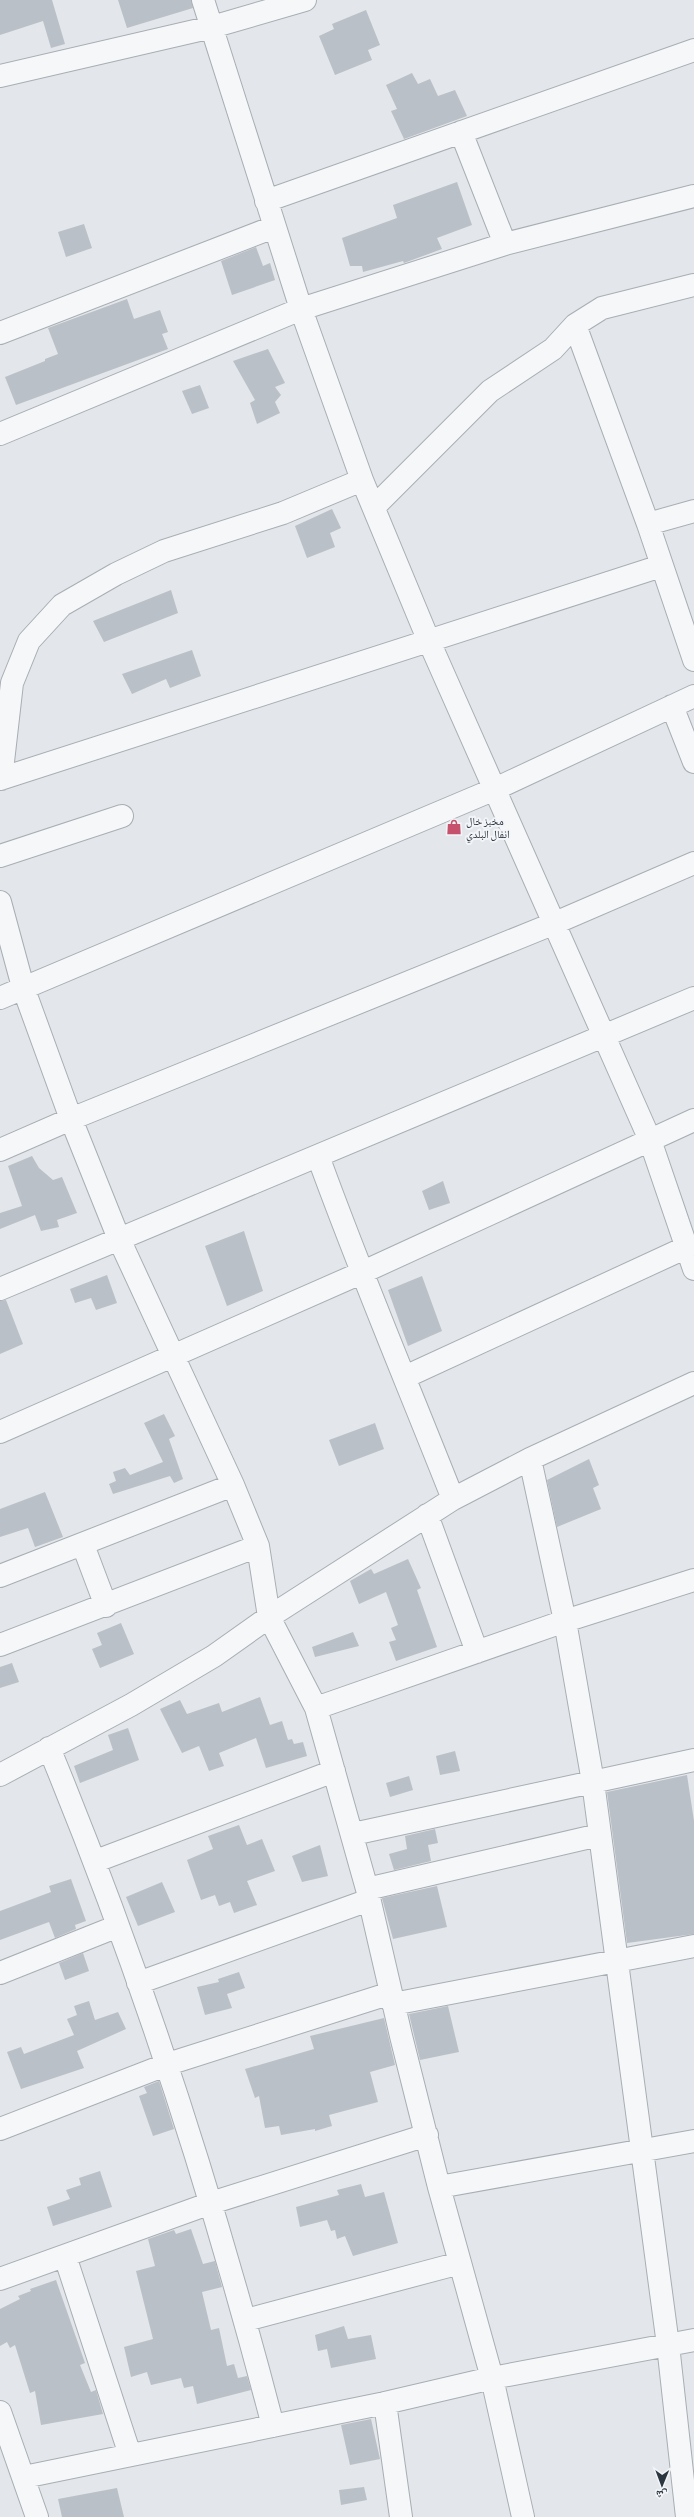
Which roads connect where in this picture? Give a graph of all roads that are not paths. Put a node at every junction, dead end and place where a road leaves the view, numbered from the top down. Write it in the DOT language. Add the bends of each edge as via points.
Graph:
graph roads {
  1 [pos="204,0"];
  2 [pos="305,0"];
  3 [pos="212,27"];
  4 [pos="694,50"];
  5 [pos="0,76"];
  6 [pos="461,132"];
  7 [pos="694,196"];
  8 [pos="266,201"];
  9 [pos="274,227"];
  10 [pos="505,244"];
  11 [pos="694,284"];
  12 [pos="300,308"];
  13 [pos="575,325"];
  14 [pos="0,333"];
  15 [pos="0,434"];
  16 [pos="362,480"];
  17 [pos="374,507"];
  18 [pos="694,511"];
  19 [pos="648,524"];
  20 [pos="661,566"];
  21 [pos="428,639"];
  22 [pos="694,660"];
  23 [pos="694,696"];
  24 [pos="672,706"];
  25 [pos="694,762"];
  26 [pos="1,779"];
  27 [pos="495,789"];
  28 [pos="122,816"];
  29 [pos="0,856"];
  30 [pos="694,863"];
  31 [pos="0,902"];
  32 [pos="555,923"];
  33 [pos="23,987"];
  34 [pos="0,998"];
  35 [pos="694,998"];
  36 [pos="603,1037"];
  37 [pos="71,1119"];
  38 [pos="694,1120"];
  39 [pos="650,1140"];
  40 [pos="0,1150"];
  41 [pos="318,1156"];
  42 [pos="119,1239"];
  43 [pos="687,1247"];
  44 [pos="694,1269"];
  45 [pos="361,1273"];
  46 [pos="0,1289"];
  47 [pos="175,1357"];
  48 [pos="405,1377"];
  49 [pos="694,1383"];
  50 [pos="0,1432"];
  51 [pos="530,1459"];
  52 [pos="233,1485"];
  53 [pos="453,1500"];
  54 [pos="427,1515"];
  55 [pos="83,1545"];
  56 [pos="258,1546"];
  57 [pos="0,1576"];
  58 [pos="694,1580"];
  59 [pos="106,1606"];
  60 [pos="268,1617"];
  61 [pos="565,1621"];
  62 [pos="0,1645"];
  63 [pos="478,1652"];
  64 [pos="316,1708"];
  65 [pos="49,1748"];
  66 [pos="694,1760"];
  67 [pos="334,1771"];
  68 [pos="0,1775"];
  69 [pos="592,1782"];
  70 [pos="353,1834"];
  71 [pos="599,1835"];
  72 [pos="96,1861"];
  73 [pos="368,1894"];
  74 [pos="118,1926"];
  75 [pos="694,1946"];
  76 [pos="618,1961"];
  77 [pos="2,1967"];
  78 [pos="138,1983"];
  79 [pos="392,1998"];
  80 [pos="168,2064"];
  81 [pos="0,2129"];
  82 [pos="427,2135"];
  83 [pos="694,2141"];
  84 [pos="641,2151"];
  85 [pos="439,2187"];
  86 [pos="211,2203"];
  87 [pos="65,2256"];
  88 [pos="460,2263"];
  89 [pos="0,2279"];
  90 [pos="246,2320"];
  91 [pos="694,2340"];
  92 [pos="668,2345"];
  93 [pos="492,2378"];
  94 [pos="385,2403"];
  95 [pos="0,2412"];
  96 [pos="273,2426"];
  97 [pos="130,2455"];
  98 [pos="24,2477"];
  99 [pos="37,2517"];
  100 [pos="401,2517"];
  101 [pos="523,2517"];
  102 [pos="687,2517"];
  1 -- 3 [label="street"];
  2 -- 3 [label="street"];
  3 -- 5 [label="street"];
  3 -- 8 [label="street"];
  4 -- 6 [label="street"];
  6 -- 8 [label="street"];
  6 -- 10 [label="street"];
  7 -- 10 [label="street"];
  8 -- 9 [label="street"];
  9 -- 12 [label="street"];
  9 -- 14 [label="street"];
  10 -- 12 [label="street"];
  11 -- 13 [label="street" via="602,308"];
  12 -- 15 [label="street"];
  12 -- 16 [label="street"];
  13 -- 17 [label="street" via="553,349 490,391"];
  13 -- 19 [label="street"];
  16 -- 17 [label="street"];
  16 -- 26 [label="street" via="283,513 164,551 116,574 62,605 44,621 29,641 12,683"];
  17 -- 21 [label="street"];
  18 -- 19 [label="street"];
  19 -- 20 [label="street"];
  20 -- 21 [label="street"];
  20 -- 22 [label="street"];
  21 -- 26 [label="street"];
  21 -- 27 [label="street"];
  23 -- 24 [label="street"];
  24 -- 25 [label="street"];
  24 -- 27 [label="street"];
  27 -- 32 [label="street"];
  27 -- 33 [label="street"];
  28 -- 29 [label="street"];
  30 -- 32 [label="street"];
  31 -- 33 [label="street"];
  32 -- 36 [label="street"];
  32 -- 37 [label="street"];
  33 -- 34 [label="street"];
  33 -- 37 [label="street"];
  35 -- 36 [label="street"];
  36 -- 39 [label="street"];
  36 -- 41 [label="street"];
  37 -- 40 [label="street"];
  37 -- 42 [label="street"];
  38 -- 39 [label="street"];
  39 -- 43 [label="street"];
  39 -- 45 [label="street"];
  41 -- 42 [label="street"];
  41 -- 45 [label="street"];
  42 -- 46 [label="street"];
  42 -- 47 [label="street"];
  43 -- 44 [label="street"];
  43 -- 48 [label="street"];
  45 -- 47 [label="street"];
  45 -- 48 [label="street"];
  47 -- 50 [label="street"];
  47 -- 52 [label="street"];
  48 -- 53 [label="street"];
  49 -- 51 [label="street"];
  51 -- 53 [label="street"];
  51 -- 61 [label="street"];
  52 -- 55 [label="street"];
  52 -- 56 [label="street"];
  53 -- 54 [label="street"];
  54 -- 60 [label="street"];
  54 -- 63 [label="street"];
  55 -- 57 [label="street"];
  55 -- 59 [label="street"];
  56 -- 59 [label="street"];
  56 -- 60 [label="street"];
  58 -- 61 [label="street"];
  59 -- 62 [label="street"];
  60 -- 64 [label="street"];
  60 -- 65 [label="street" via="207,1660 131,1705"];
  61 -- 63 [label="street"];
  61 -- 69 [label="street"];
  63 -- 64 [label="street"];
  64 -- 67 [label="street"];
  65 -- 68 [label="street"];
  65 -- 72 [label="street"];
  66 -- 69 [label="street"];
  67 -- 70 [label="street"];
  67 -- 72 [label="street"];
  69 -- 70 [label="street"];
  69 -- 71 [label="street"];
  70 -- 73 [label="street"];
  71 -- 73 [label="street"];
  71 -- 76 [label="street"];
  72 -- 74 [label="street"];
  73 -- 78 [label="street"];
  73 -- 79 [label="street"];
  74 -- 77 [label="street"];
  74 -- 78 [label="street"];
  75 -- 76 [label="street"];
  76 -- 79 [label="street"];
  76 -- 84 [label="street"];
  78 -- 80 [label="street"];
  79 -- 80 [label="street"];
  79 -- 82 [label="street"];
  80 -- 81 [label="street"];
  80 -- 86 [label="street"];
  82 -- 85 [label="street"];
  82 -- 86 [label="street"];
  83 -- 84 [label="street"];
  84 -- 85 [label="street"];
  84 -- 92 [label="street"];
  85 -- 88 [label="street"];
  86 -- 87 [label="street"];
  86 -- 90 [label="street"];
  87 -- 89 [label="street"];
  87 -- 97 [label="street"];
  88 -- 90 [label="street"];
  88 -- 93 [label="street"];
  90 -- 96 [label="street"];
  91 -- 92 [label="street"];
  92 -- 93 [label="street"];
  92 -- 102 [label="street"];
  93 -- 94 [label="street"];
  93 -- 101 [label="street"];
  94 -- 96 [label="street"];
  94 -- 100 [label="street"];
  95 -- 98 [label="street"];
  96 -- 97 [label="street"];
  97 -- 98 [label="street"];
  98 -- 99 [label="street"];
}
